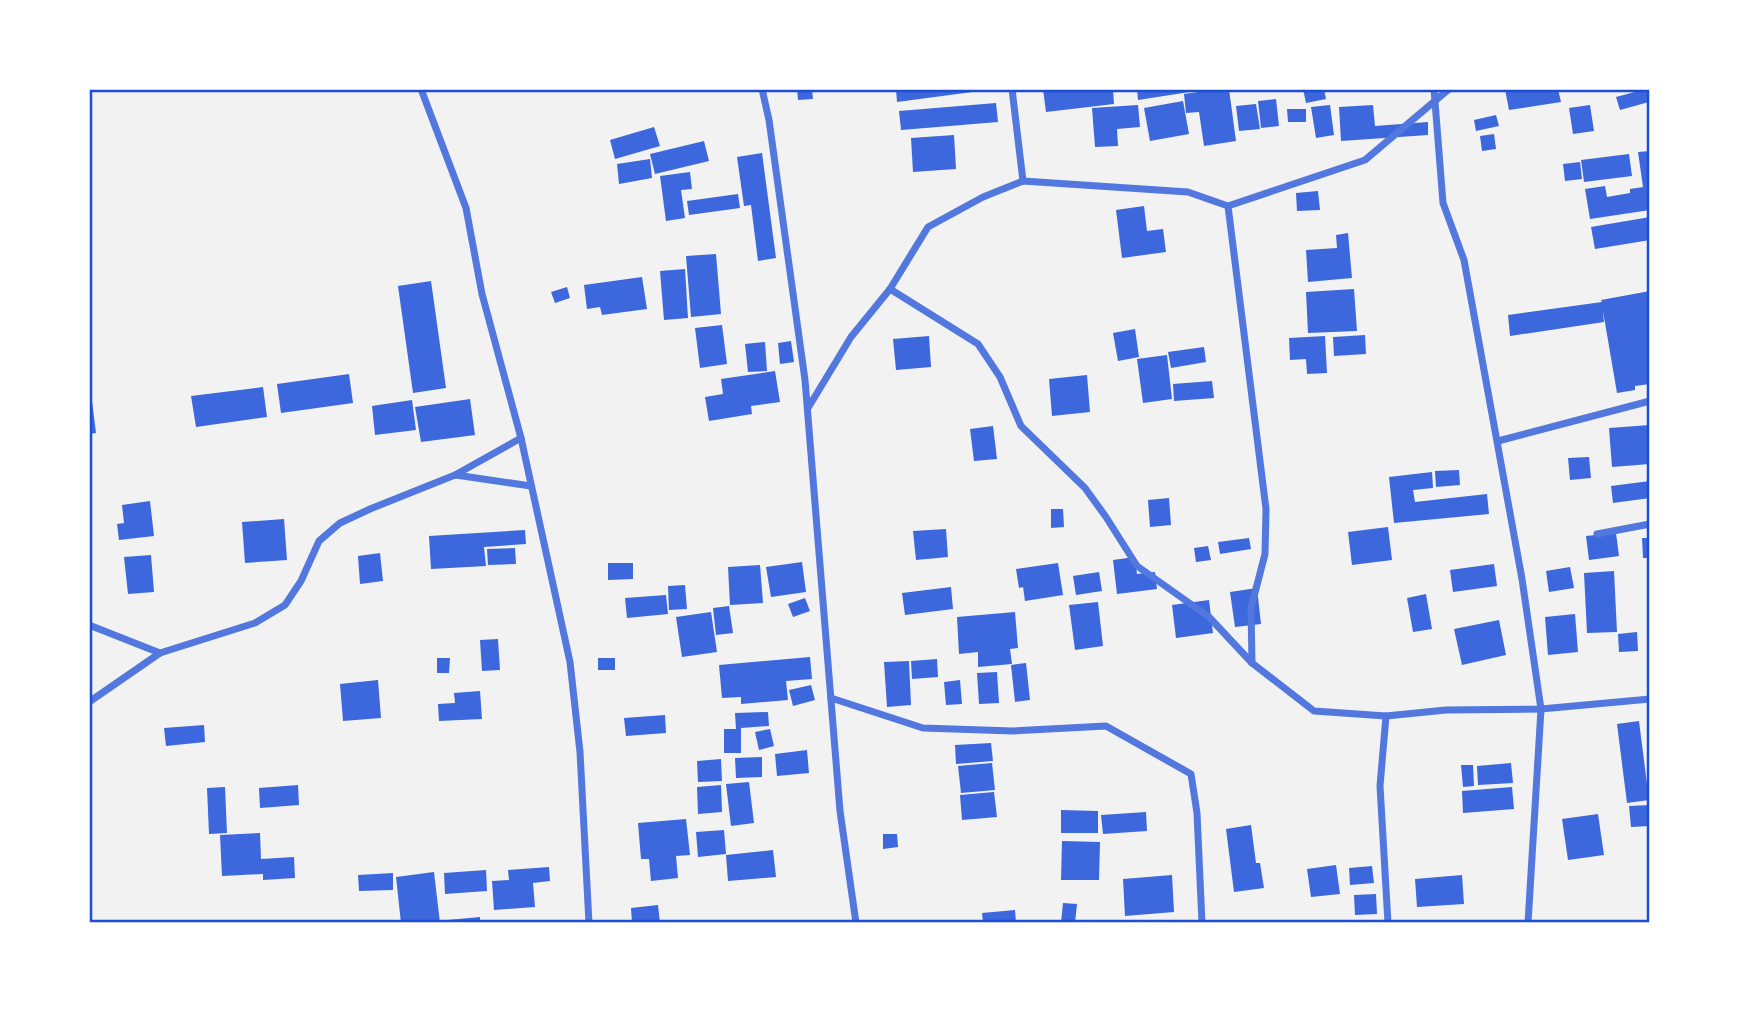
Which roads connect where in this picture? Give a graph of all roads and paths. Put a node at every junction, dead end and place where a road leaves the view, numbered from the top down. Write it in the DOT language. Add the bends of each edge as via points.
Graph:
graph roads {
  1 [pos="421,89"];
  2 [pos="762,89"];
  3 [pos="1012,89"];
  4 [pos="1434,89"];
  5 [pos="1449,89"];
  6 [pos="1436,99"];
  7 [pos="1023,181"];
  8 [pos="1228,206"];
  9 [pos="890,289"];
  10 [pos="1650,401"];
  11 [pos="808,408"];
  12 [pos="521,438"];
  13 [pos="1498,441"];
  14 [pos="456,475"];
  15 [pos="531,486"];
  16 [pos="1650,524"];
  17 [pos="1597,534"];
  18 [pos="89,625"];
  19 [pos="160,653"];
  20 [pos="1252,663"];
  21 [pos="831,698"];
  22 [pos="1650,699"];
  23 [pos="89,702"];
  24 [pos="1541,709"];
  25 [pos="1386,716"];
  26 [pos="589,923"];
  27 [pos="856,923"];
  28 [pos="1202,923"];
  29 [pos="1388,923"];
  30 [pos="1528,923"];
  1 -- 12 [label="street" via="466,208 482,294"];
  2 -- 11 [label="street"];
  3 -- 7 [label="street"];
  4 -- 6 [label="street"];
  5 -- 6 [label="street"];
  6 -- 8 [label="street" via="1365,160"];
  6 -- 13 [label="street" via="1443,203 1464,260"];
  7 -- 8 [label="street" via="1188,192"];
  7 -- 9 [label="street" via="928,227"];
  8 -- 20 [label="street" via="1266,509 1265,554 1251,608"];
  9 -- 11 [label="street" via="851,337"];
  9 -- 20 [label="street" via="978,344 1000,377 1021,426 1085,488 1137,566 1209,617"];
  10 -- 13 [label="street"];
  11 -- 21 [label="street"];
  12 -- 14 [label="street"];
  12 -- 15 [label="street"];
  13 -- 24 [label="street"];
  14 -- 15 [label="street"];
  14 -- 19 [label="street" via="340,523 320,541 285,605 255,623"];
  15 -- 26 [label="street" via="570,662"];
  16 -- 17 [label="street"];
  18 -- 19 [label="street"];
  19 -- 23 [label="street"];
  20 -- 25 [label="street" via="1314,711"];
  21 -- 27 [label="street" via="840,811"];
  21 -- 28 [label="street" via="923,728 1013,732 1107,726 1191,774"];
  22 -- 24 [label="street"];
  24 -- 25 [label="street"];
  24 -- 30 [label="street"];
  25 -- 29 [label="street" via="1380,786"];
}
